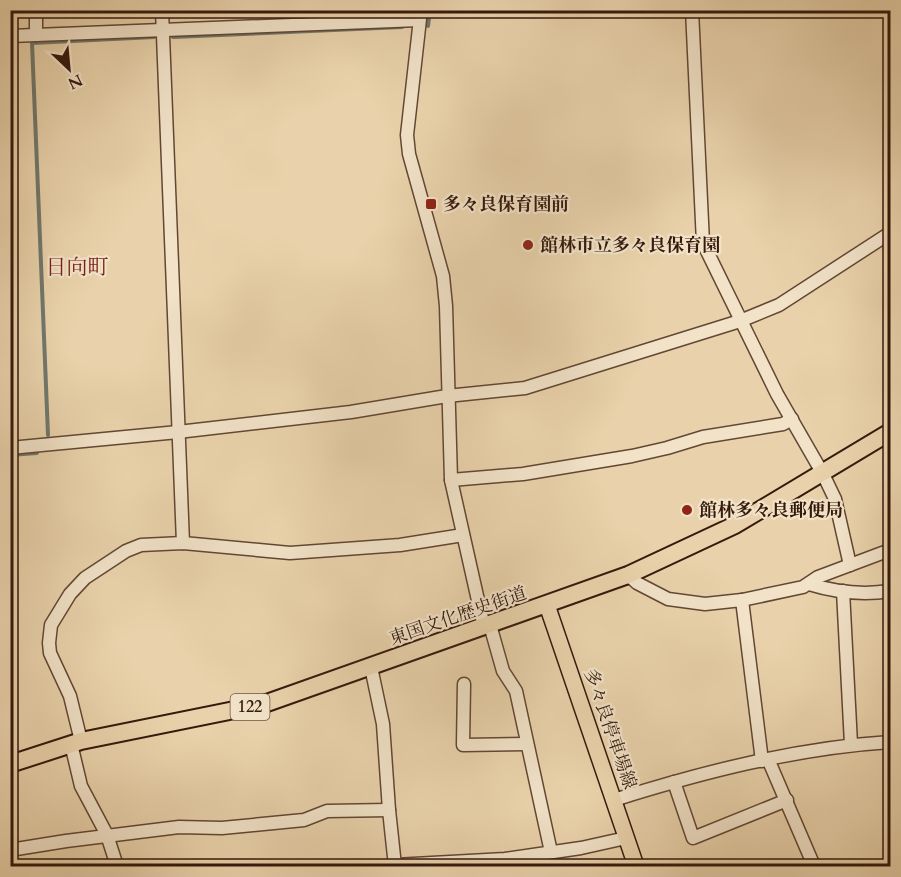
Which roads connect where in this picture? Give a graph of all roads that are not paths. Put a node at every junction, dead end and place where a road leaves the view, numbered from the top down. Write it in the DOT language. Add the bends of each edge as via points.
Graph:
graph roads {
  1 [pos="36,10"];
  2 [pos="162,10"];
  3 [pos="692,10"];
  4 [pos="420,15"];
  5 [pos="163,30"];
  6 [pos="36,35"];
  7 [pos="10,36"];
  8 [pos="891,234"];
  9 [pos="740,321"];
  10 [pos="447,396"];
  11 [pos="792,419"];
  12 [pos="178,432"];
  13 [pos="891,432"];
  14 [pos="10,448"];
  15 [pos="823,474"];
  16 [pos="451,480"];
  17 [pos="463,535"];
  18 [pos="183,543"];
  19 [pos="891,550"];
  20 [pos="850,565"];
  21 [pos="627,575"];
  22 [pos="809,584"];
  23 [pos="843,591"];
  24 [pos="891,591"];
  25 [pos="742,600"];
  26 [pos="547,605"];
  27 [pos="487,626"];
  28 [pos="371,667"];
  29 [pos="464,684"];
  30 [pos="76,742"];
  31 [pos="891,742"];
  32 [pos="527,744"];
  33 [pos="851,744"];
  34 [pos="765,760"];
  35 [pos="10,765"];
  36 [pos="674,782"];
  37 [pos="614,800"];
  38 [pos="786,800"];
  39 [pos="389,810"];
  40 [pos="107,835"];
  41 [pos="626,838"];
  42 [pos="10,850"];
  43 [pos="551,852"];
  44 [pos="395,866"];
  45 [pos="117,867"];
  46 [pos="636,867"];
  47 [pos="814,867"];
  1 -- 6 [label="street"];
  2 -- 5 [label="street"];
  3 -- 9 [label="street" via="703,243"];
  4 -- 5 [label="street"];
  4 -- 10 [label="street" via="407,135 418,189 444,276"];
  5 -- 6 [label="street"];
  5 -- 12 [label="street"];
  6 -- 7 [label="street"];
  8 -- 9 [label="street" via="779,305"];
  9 -- 10 [label="street" via="525,388"];
  9 -- 11 [label="street"];
  10 -- 12 [label="street" via="351,412"];
  10 -- 16 [label="street"];
  11 -- 15 [label="street"];
  11 -- 16 [label="street" via="632,456 523,474"];
  12 -- 14 [label="street"];
  12 -- 18 [label="street"];
  13 -- 15 [label="highway, 東国文化歴史街道 / 122"];
  15 -- 20 [label="street" via="835,499"];
  15 -- 21 [label="highway, 東国文化歴史街道 / 122" via="735,525"];
  16 -- 17 [label="street"];
  17 -- 18 [label="street" via="400,545 290,553"];
  17 -- 27 [label="street"];
  18 -- 30 [label="street" via="141,545 126,551 85,578 51,626 50,653 70,696"];
  19 -- 20 [label="street"];
  20 -- 22 [label="street"];
  21 -- 25 [label="street" via="668,600 705,604"];
  21 -- 26 [label="highway, 東国文化歴史街道 / 122"];
  22 -- 23 [label="street"];
  22 -- 25 [label="street"];
  23 -- 24 [label="street"];
  23 -- 33 [label="street"];
  25 -- 34 [label="street"];
  26 -- 27 [label="highway, 東国文化歴史街道 / 122"];
  26 -- 37 [label="main road, 多々良停車場線"];
  27 -- 28 [label="highway, 東国文化歴史街道 / 122"];
  27 -- 32 [label="street" via="503,671 516,691"];
  28 -- 30 [label="highway, 東国文化歴史街道 / 122" via="264,704"];
  28 -- 39 [label="street" via="383,724"];
  29 -- 32 [label="street" via="463,745"];
  30 -- 35 [label="highway, 東国文化歴史街道 / 122"];
  30 -- 40 [label="street" via="81,786"];
  31 -- 33 [label="street"];
  32 -- 43 [label="street"];
  33 -- 34 [label="street"];
  34 -- 36 [label="street"];
  34 -- 38 [label="street"];
  36 -- 37 [label="street"];
  36 -- 38 [label="street" via="693,838"];
  37 -- 41 [label="main road, 多々良停車場線"];
  38 -- 47 [label="street"];
  39 -- 40 [label="street" via="327,811 304,820 222,828 179,826"];
  39 -- 44 [label="street"];
  40 -- 42 [label="street"];
  40 -- 45 [label="street"];
  41 -- 43 [label="street"];
  41 -- 46 [label="main road, 多々良停車場線"];
  43 -- 44 [label="street" via="505,860"];
}
